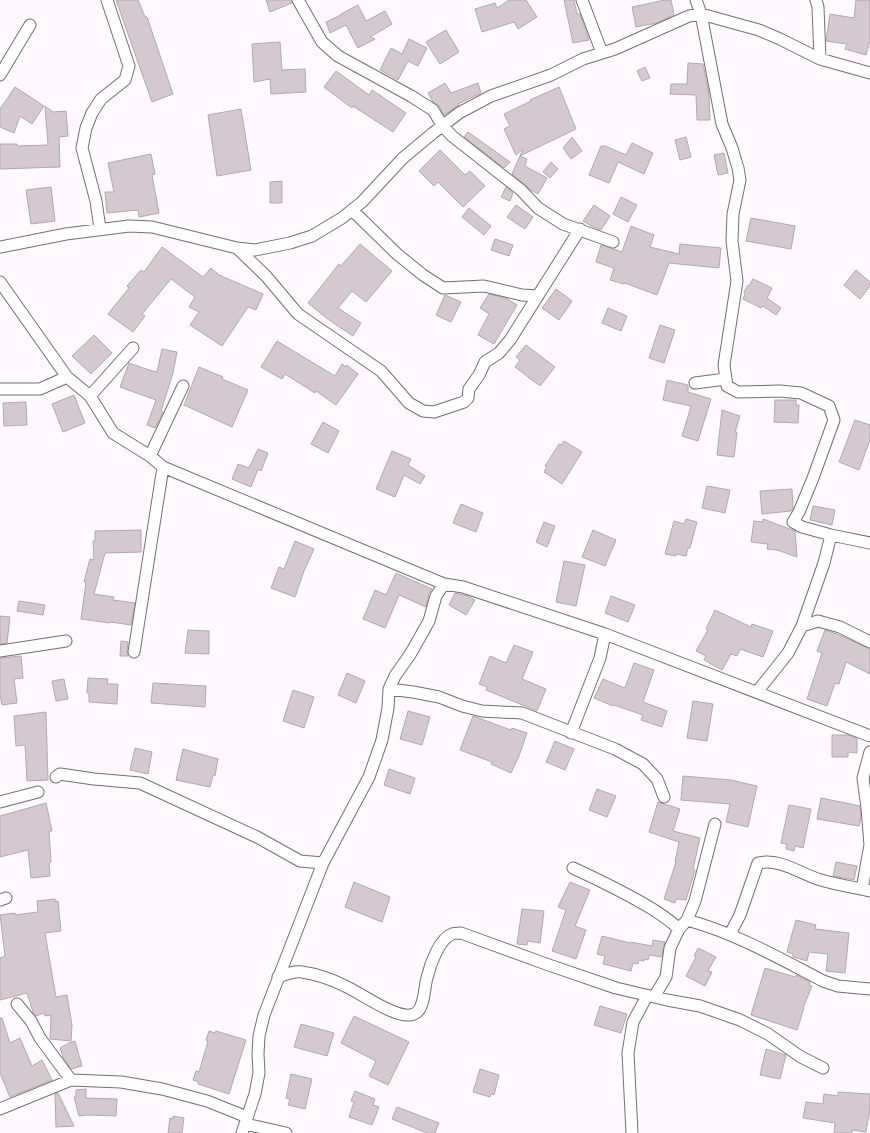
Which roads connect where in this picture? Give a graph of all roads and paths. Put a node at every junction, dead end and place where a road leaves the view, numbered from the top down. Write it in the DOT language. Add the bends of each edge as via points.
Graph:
graph roads {
  1 [pos="107,0"];
  2 [pos="298,0"];
  3 [pos="582,0"];
  4 [pos="696,0"];
  5 [pos="816,0"];
  6 [pos="701,14"];
  7 [pos="30,25"];
  8 [pos="602,53"];
  9 [pos="820,59"];
  10 [pos="870,73"];
  11 [pos="0,75"];
  12 [pos="442,126"];
  13 [pos="352,210"];
  14 [pos="580,229"];
  15 [pos="100,230"];
  16 [pos="614,242"];
  17 [pos="0,247"];
  18 [pos="237,248"];
  19 [pos="0,282"];
  20 [pos="538,296"];
  21 [pos="133,348"];
  22 [pos="67,377"];
  23 [pos="726,379"];
  24 [pos="695,383"];
  25 [pos="183,386"];
  26 [pos="0,389"];
  27 [pos="90,396"];
  28 [pos="150,456"];
  29 [pos="163,467"];
  30 [pos="831,535"];
  31 [pos="870,543"];
  32 [pos="444,584"];
  33 [pos="802,626"];
  34 [pos="605,634"];
  35 [pos="66,641"];
  36 [pos="870,642"];
  37 [pos="0,651"];
  38 [pos="134,652"];
  39 [pos="389,689"];
  40 [pos="756,692"];
  41 [pos="571,733"];
  42 [pos="870,736"];
  43 [pos="870,752"];
  44 [pos="56,776"];
  45 [pos="38,792"];
  46 [pos="664,797"];
  47 [pos="0,802"];
  48 [pos="715,824"];
  49 [pos="322,863"];
  50 [pos="574,868"];
  51 [pos="866,890"];
  52 [pos="687,920"];
  53 [pos="679,929"];
  54 [pos="730,934"];
  55 [pos="278,977"];
  56 [pos="870,990"];
  57 [pos="651,996"];
  58 [pos="17,1004"];
  59 [pos="823,1068"];
  60 [pos="71,1080"];
  61 [pos="0,1109"];
  62 [pos="245,1124"];
  63 [pos="286,1133"];
  64 [pos="632,1133"];
  1 -- 15 [label="street" via="129,66 125,80 101,99 92,113 82,148 96,201"];
  2 -- 12 [label="street" via="322,42 338,56 433,110"];
  3 -- 8 [label="street"];
  4 -- 6 [label="street"];
  5 -- 9 [label="street"];
  6 -- 8 [label="street" via="689,16"];
  6 -- 9 [label="street" via="759,30"];
  6 -- 23 [label="street" via="722,124 732,148 740,180 733,214 732,240 736,281 724,365"];
  7 -- 11 [label="street"];
  8 -- 12 [label="street" via="492,96 459,113"];
  9 -- 10 [label="street"];
  12 -- 13 [label="street" via="403,158"];
  12 -- 14 [label="street" via="538,208 564,224"];
  13 -- 18 [label="street" via="312,236 255,250"];
  13 -- 20 [label="street" via="397,254 443,288 484,286"];
  14 -- 16 [label="street"];
  14 -- 20 [label="street"];
  15 -- 17 [label="street"];
  15 -- 18 [label="street" via="130,226 152,227"];
  18 -- 20 [label="street" via="266,276 298,314 381,371 409,404 423,411 434,412 464,402 485,362 499,353 510,340"];
  19 -- 22 [label="street"];
  21 -- 27 [label="street"];
  22 -- 26 [label="street" via="40,389"];
  22 -- 27 [label="street"];
  23 -- 24 [label="street"];
  23 -- 30 [label="street" via="727,386 738,392 801,393 829,406 834,420 813,478 793,522"];
  25 -- 28 [label="street"];
  27 -- 28 [label="street" via="113,433"];
  28 -- 29 [label="street"];
  29 -- 32 [label="street"];
  29 -- 38 [label="street"];
  30 -- 31 [label="street"];
  30 -- 33 [label="street"];
  32 -- 34 [label="street" via="463,586"];
  32 -- 39 [label="street" via="436,596 429,621"];
  33 -- 36 [label="street" via="818,621 840,627"];
  33 -- 40 [label="street" via="788,653"];
  34 -- 40 [label="street"];
  34 -- 41 [label="street" via="600,658"];
  35 -- 37 [label="street"];
  39 -- 41 [label="street" via="439,697 482,711 522,713"];
  39 -- 49 [label="street" via="382,740 369,777"];
  40 -- 42 [label="street"];
  41 -- 46 [label="street" via="614,749 643,764 657,779"];
  43 -- 51 [label="street" via="863,778 870,845"];
  44 -- 49 [label="street" via="60,774 140,783 257,837 300,861"];
  45 -- 47 [label="street"];
  48 -- 52 [label="street" via="695,901"];
  49 -- 55 [label="street"];
  50 -- 53 [label="street" via="616,888 672,922"];
  51 -- 54 [label="street" via="821,880 776,862 758,863 740,915"];
  52 -- 53 [label="street"];
  52 -- 54 [label="street"];
  53 -- 57 [label="street" via="670,948 666,977"];
  54 -- 56 [label="street" via="823,981 838,986"];
  55 -- 57 [label="street" via="301,972 345,986 391,1012 415,1014 423,1001 435,955 443,941 452,934 461,933 616,988"];
  55 -- 62 [label="street" via="259,1036 259,1073"];
  57 -- 59 [label="street" via="700,1006 740,1020"];
  57 -- 64 [label="street" via="633,1022 628,1053"];
  58 -- 60 [label="street"];
  60 -- 61 [label="street"];
  60 -- 62 [label="street" via="121,1082 162,1088 207,1101"];
  62 -- 63 [label="street"];
}
